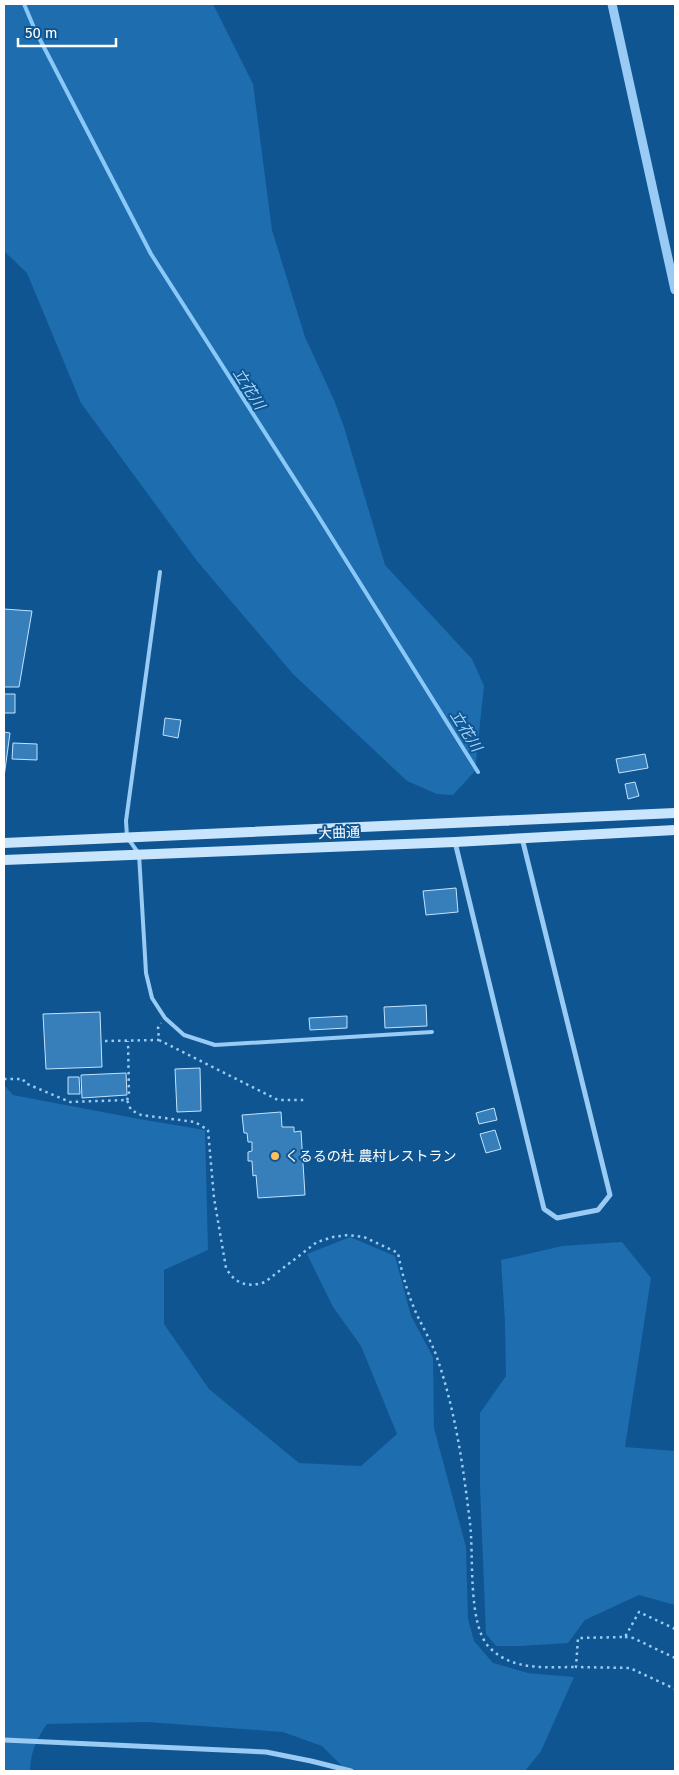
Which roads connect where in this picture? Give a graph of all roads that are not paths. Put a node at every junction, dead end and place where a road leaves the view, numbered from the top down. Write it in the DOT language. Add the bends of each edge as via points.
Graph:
graph roads {
  1 [pos="612,4"];
  2 [pos="675,290"];
  3 [pos="160,572"];
  4 [pos="675,813"];
  5 [pos="675,830"];
  6 [pos="127,837"];
  7 [pos="522,838"];
  8 [pos="455,842"];
  9 [pos="4,843"];
  10 [pos="139,854"];
  11 [pos="4,860"];
  12 [pos="432,1032"];
  13 [pos="4,1740"];
  14 [pos="351,1771"];
  1 -- 2 [label="street"];
  3 -- 6 [label="lane" via="126,821"];
  4 -- 6 [label="main road, 大曲通"];
  5 -- 7 [label="main road, 大曲通"];
  6 -- 9 [label="main road, 大曲通"];
  6 -- 10 [label="lane"];
  7 -- 8 [label="main road, 大曲通"];
  7 -- 8 [label="street" via="610,1195 598,1210 557,1218 544,1208"];
  8 -- 10 [label="main road, 大曲通"];
  10 -- 11 [label="main road, 大曲通"];
  10 -- 12 [label="lane" via="146,974 152,998 165,1018 184,1035 215,1045"];
  13 -- 14 [label="street" via="266,1752"];
}
